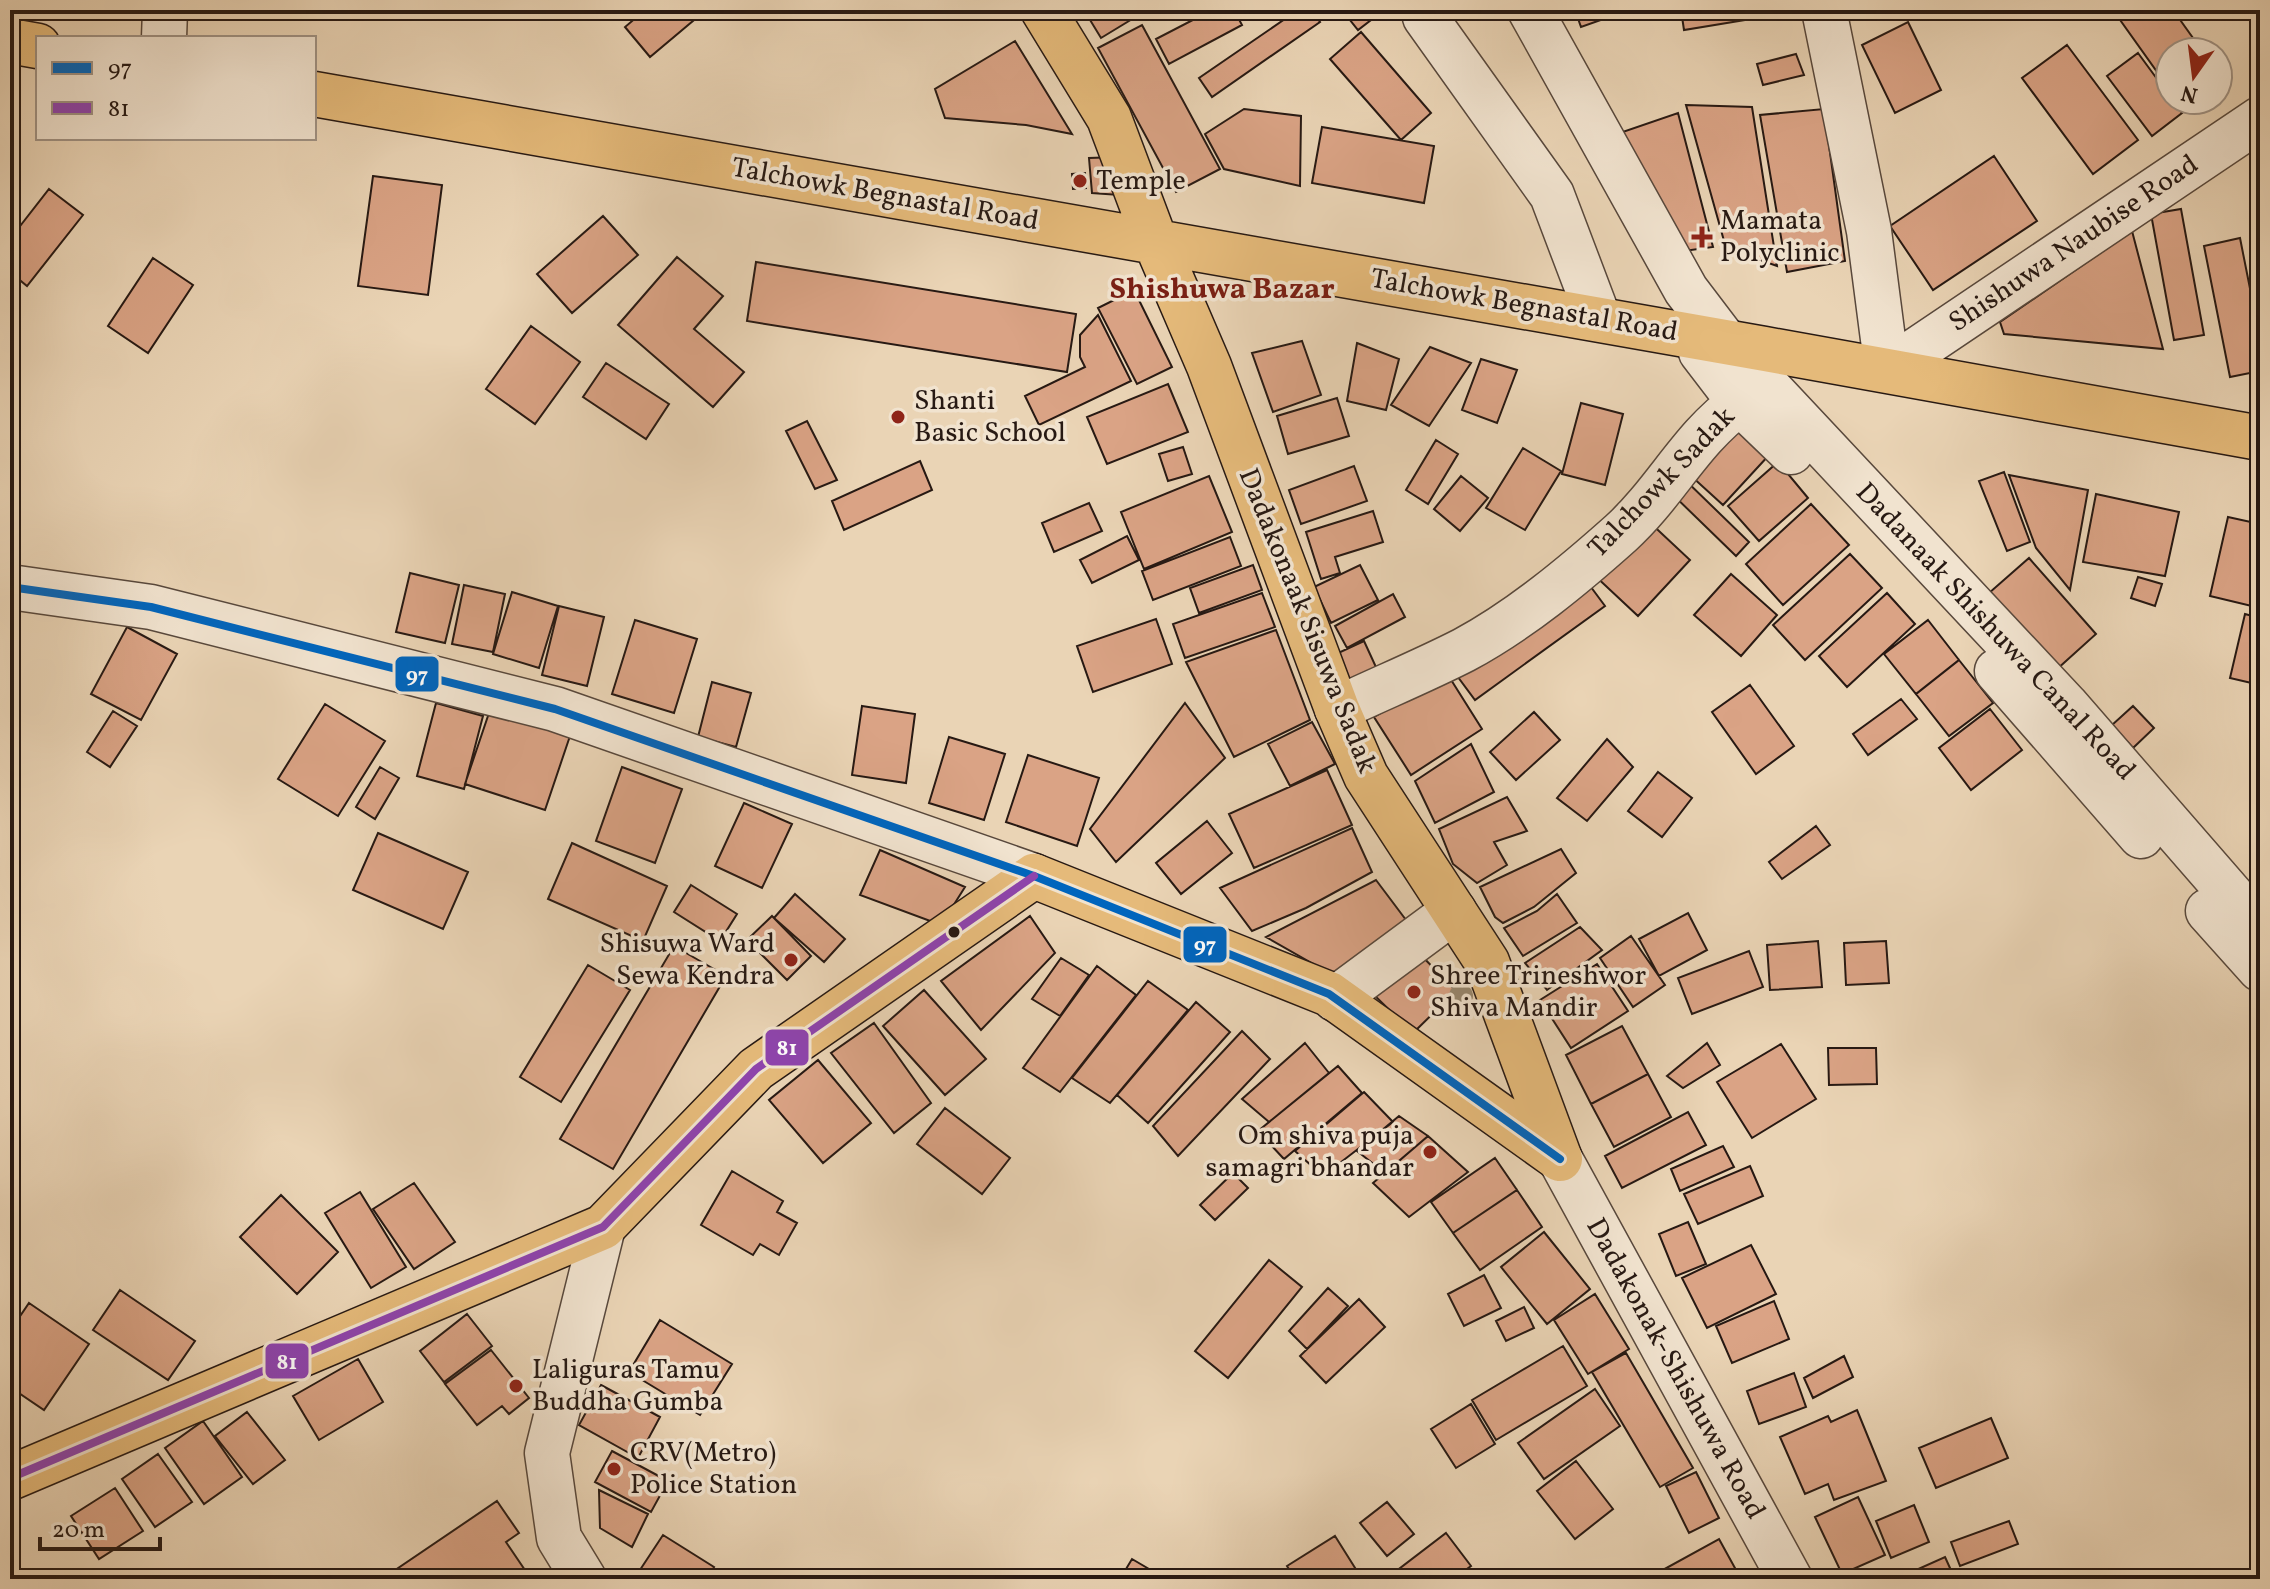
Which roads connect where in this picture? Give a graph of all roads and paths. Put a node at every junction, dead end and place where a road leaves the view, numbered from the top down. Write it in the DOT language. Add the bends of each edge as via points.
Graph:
graph roads {
  1 [pos="165,10"];
  2 [pos="1043,10"];
  3 [pos="1530,10"];
  4 [pos="1824,10"];
  5 [pos="1425,17"];
  6 [pos="164,36"];
  7 [pos="10,41"];
  8 [pos="36,46"];
  9 [pos="316,94"];
  10 [pos="2260,119"];
  11 [pos="1156,243"];
  12 [pos="1599,319"];
  13 [pos="1706,337"];
  14 [pos="1887,370"];
  15 [pos="1740,403"];
  16 [pos="2260,438"];
  17 [pos="10,587"];
  18 [pos="1337,709"];
  19 [pos="1034,876"];
  20 [pos="1454,911"];
  21 [pos="2260,928"];
  22 [pos="2260,969"];
  23 [pos="1335,999"];
  24 [pos="1560,1159"];
  25 [pos="603,1227"];
  26 [pos="10,1478"];
  27 [pos="584,1579"];
  28 [pos="1790,1579"];
  1 -- 6 [label="street"];
  2 -- 11 [label="main road, Dadakonaak Sisuwa Sadak" via="1109,118"];
  3 -- 13 [label="street" via="1686,290"];
  4 -- 14 [label="street" via="1869,231"];
  5 -- 12 [label="street" via="1552,195"];
  7 -- 8 [label="main road"];
  9 -- 11 [label="main road, Talchowk Begnastal Road"];
  10 -- 14 [label="street, Shishuwa Naubise Road"];
  11 -- 12 [label="main road, Talchowk Begnastal Road"];
  11 -- 18 [label="main road, Dadakonaak Sisuwa Sadak" via="1209,366"];
  12 -- 13 [label="main road, Talchowk Begnastal Road"];
  13 -- 14 [label="main road, Talchowk Begnastal Road"];
  13 -- 15 [label="street, Talchowk Sadak"];
  13 -- 21 [label="street, Dadanaak Shishuwa Canal Road" via="2066,705"];
  14 -- 16 [label="main road, Talchowk Begnastal Road"];
  15 -- 18 [label="street, Talchowk Sadak" via="1713,422 1661,492 1622,532 1548,593 1467,648"];
  15 -- 22 [label="street, Talchowk Sadak" via="1897,561"];
  17 -- 19 [label="street" via="151,607 555,709"];
  18 -- 20 [label="main road, Dadakonaak Sisuwa Sadak" via="1366,776"];
  19 -- 23 [label="main road"];
  19 -- 25 [label="main road" via="756,1069"];
  20 -- 23 [label="street"];
  20 -- 24 [label="main road, Dadakonaak Sisuwa Sadak" via="1487,962"];
  23 -- 24 [label="main road"];
  24 -- 28 [label="street, Dadakonak-Shishuwa Road"];
  25 -- 26 [label="main road"];
  25 -- 27 [label="street" via="547,1453 559,1538"];
}
